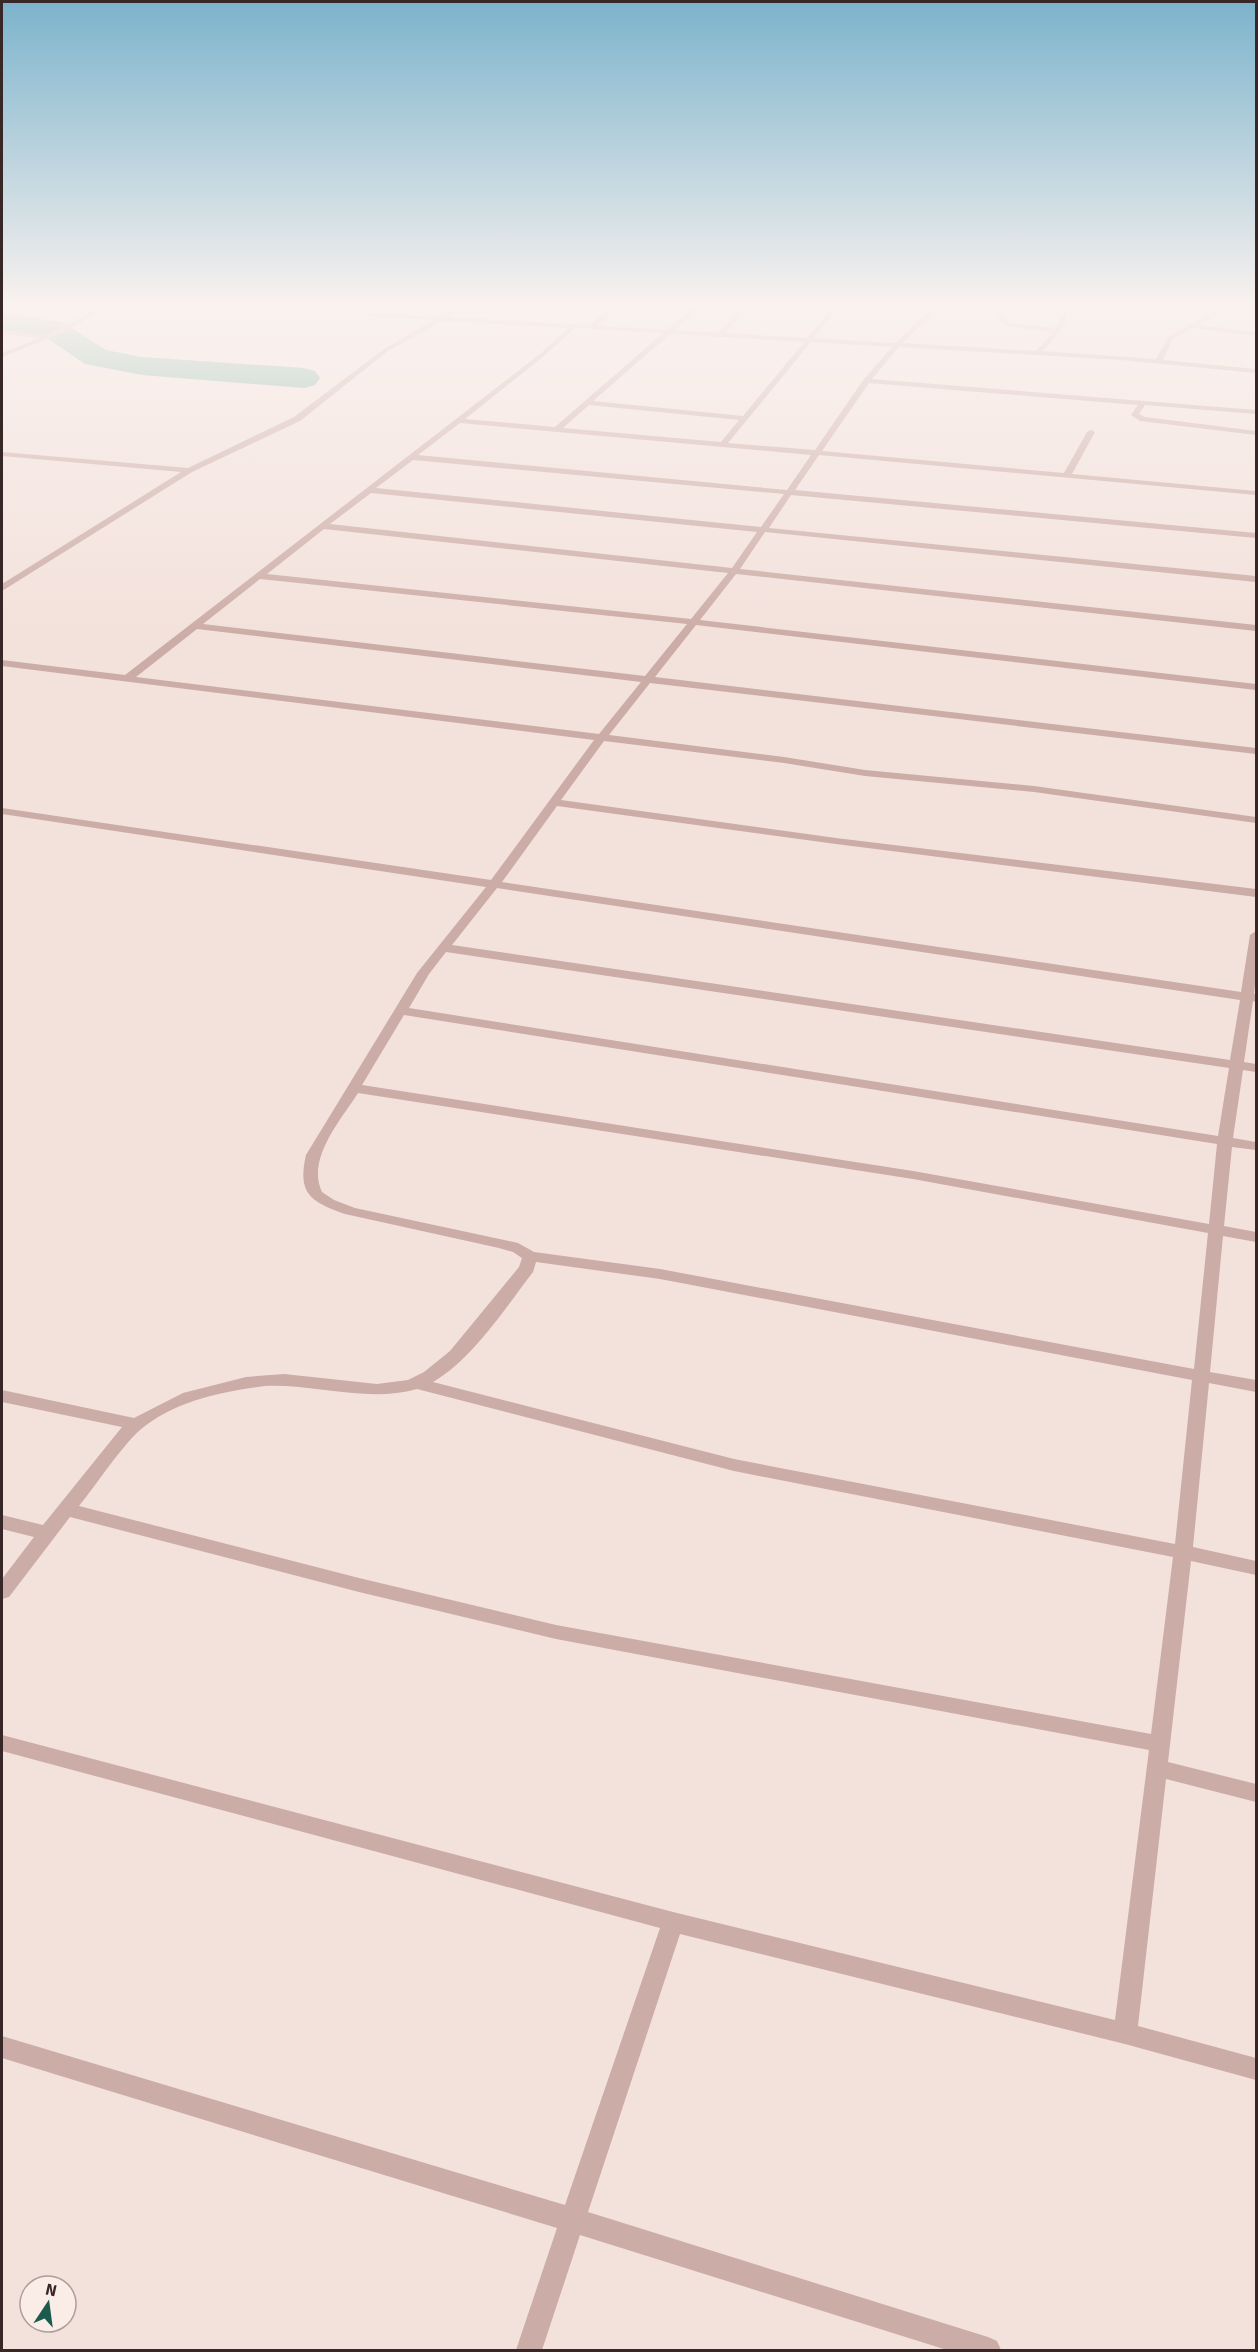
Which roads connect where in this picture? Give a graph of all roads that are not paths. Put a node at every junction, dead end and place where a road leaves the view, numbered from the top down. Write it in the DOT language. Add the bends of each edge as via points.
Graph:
graph roads {
  1 [pos="297,418"];
  2 [pos="459,418"];
  3 [pos="570,418"];
  4 [pos="745,418"];
  5 [pos="842,418"];
  6 [pos="1141,418"];
  7 [pos="456,420"];
  8 [pos="556,430"];
  9 [pos="1091,432"];
  10 [pos="1257,434"];
  11 [pos="723,444"];
  12 [pos="818,452"];
  13 [pos="2,454"];
  14 [pos="411,457"];
  15 [pos="189,470"];
  16 [pos="1067,475"];
  17 [pos="368,490"];
  18 [pos="789,491"];
  19 [pos="1257,493"];
  20 [pos="321,526"];
  21 [pos="762,529"];
  22 [pos="1257,536"];
  23 [pos="734,571"];
  24 [pos="258,576"];
  25 [pos="1257,579"];
  26 [pos="2,588"];
  27 [pos="693,622"];
  28 [pos="194,626"];
  29 [pos="1257,628"];
  30 [pos="2,663"];
  31 [pos="128,678"];
  32 [pos="650,678"];
  33 [pos="1257,687"];
  34 [pos="600,739"];
  35 [pos="1257,751"];
  36 [pos="554,802"];
  37 [pos="2,811"];
  38 [pos="1257,820"];
  39 [pos="495,883"];
  40 [pos="1257,893"];
  41 [pos="1257,935"];
  42 [pos="443,948"];
  43 [pos="1252,997"];
  44 [pos="399,1010"];
  45 [pos="1237,1065"];
  46 [pos="1257,1068"];
  47 [pos="354,1088"];
  48 [pos="1225,1140"];
  49 [pos="1257,1146"];
  50 [pos="1216,1230"];
  51 [pos="1257,1237"];
  52 [pos="530,1256"];
  53 [pos="1202,1377"];
  54 [pos="417,1383"];
  55 [pos="1257,1386"];
  56 [pos="2,1396"];
  57 [pos="136,1424"];
  58 [pos="66,1509"];
  59 [pos="2,1522"];
  60 [pos="46,1533"];
  61 [pos="1183,1552"];
  62 [pos="1257,1568"];
  63 [pos="2,1592"];
  64 [pos="2,1743"];
  65 [pos="1159,1744"];
  66 [pos="1157,1768"];
  67 [pos="1257,1793"];
  68 [pos="673,1922"];
  69 [pos="1125,2032"];
  70 [pos="2,2047"];
  71 [pos="1257,2069"];
  72 [pos="573,2220"];
  73 [pos="529,2350"];
  74 [pos="988,2350"];
  1 -- 15 [label="street"];
  2 -- 7 [label="street"];
  3 -- 8 [label="street"];
  4 -- 11 [label="street"];
  5 -- 12 [label="street"];
  6 -- 10 [label="street"];
  7 -- 8 [label="street"];
  7 -- 14 [label="street"];
  8 -- 11 [label="street"];
  9 -- 16 [label="street"];
  11 -- 12 [label="street"];
  12 -- 16 [label="street"];
  12 -- 18 [label="street"];
  13 -- 15 [label="street"];
  14 -- 17 [label="street"];
  14 -- 18 [label="street"];
  15 -- 26 [label="street"];
  16 -- 19 [label="street"];
  17 -- 20 [label="street"];
  17 -- 21 [label="street"];
  18 -- 21 [label="street"];
  18 -- 22 [label="street"];
  20 -- 23 [label="street"];
  20 -- 24 [label="street"];
  21 -- 23 [label="street"];
  21 -- 25 [label="street"];
  23 -- 27 [label="street"];
  23 -- 29 [label="street"];
  24 -- 27 [label="street"];
  24 -- 28 [label="street"];
  27 -- 32 [label="street"];
  27 -- 33 [label="street"];
  28 -- 31 [label="street"];
  28 -- 32 [label="street"];
  30 -- 31 [label="street"];
  31 -- 34 [label="street"];
  32 -- 34 [label="street"];
  32 -- 35 [label="street"];
  34 -- 36 [label="street"];
  34 -- 38 [label="street" via="892,776 1034,789"];
  36 -- 39 [label="street"];
  36 -- 40 [label="street"];
  37 -- 39 [label="street"];
  39 -- 42 [label="street"];
  39 -- 43 [label="street"];
  41 -- 43 [label="street"];
  42 -- 44 [label="street"];
  42 -- 45 [label="street"];
  43 -- 45 [label="street"];
  44 -- 47 [label="street"];
  44 -- 48 [label="street"];
  45 -- 46 [label="street"];
  45 -- 48 [label="street"];
  47 -- 50 [label="street" via="891,1171"];
  47 -- 52 [label="street" via="313,1155 310,1183 324,1203 498,1242"];
  48 -- 49 [label="street"];
  48 -- 50 [label="street"];
  50 -- 51 [label="street"];
  50 -- 53 [label="street"];
  52 -- 53 [label="street" via="660,1274"];
  52 -- 54 [label="street" via="527,1269 453,1356"];
  53 -- 55 [label="street"];
  53 -- 61 [label="street"];
  54 -- 57 [label="street" via="379,1389 285,1380 249,1382 211,1390"];
  54 -- 61 [label="street" via="734,1466"];
  56 -- 57 [label="street"];
  57 -- 58 [label="street"];
  58 -- 60 [label="street"];
  58 -- 65 [label="street" via="556,1632"];
  59 -- 60 [label="street"];
  60 -- 63 [label="street"];
  61 -- 62 [label="street"];
  61 -- 65 [label="street"];
  64 -- 68 [label="street"];
  65 -- 66 [label="street"];
  66 -- 67 [label="street"];
  66 -- 69 [label="street"];
  68 -- 69 [label="street"];
  68 -- 72 [label="street"];
  69 -- 71 [label="street"];
  70 -- 72 [label="street"];
  72 -- 73 [label="street"];
  72 -- 74 [label="street"];
}
